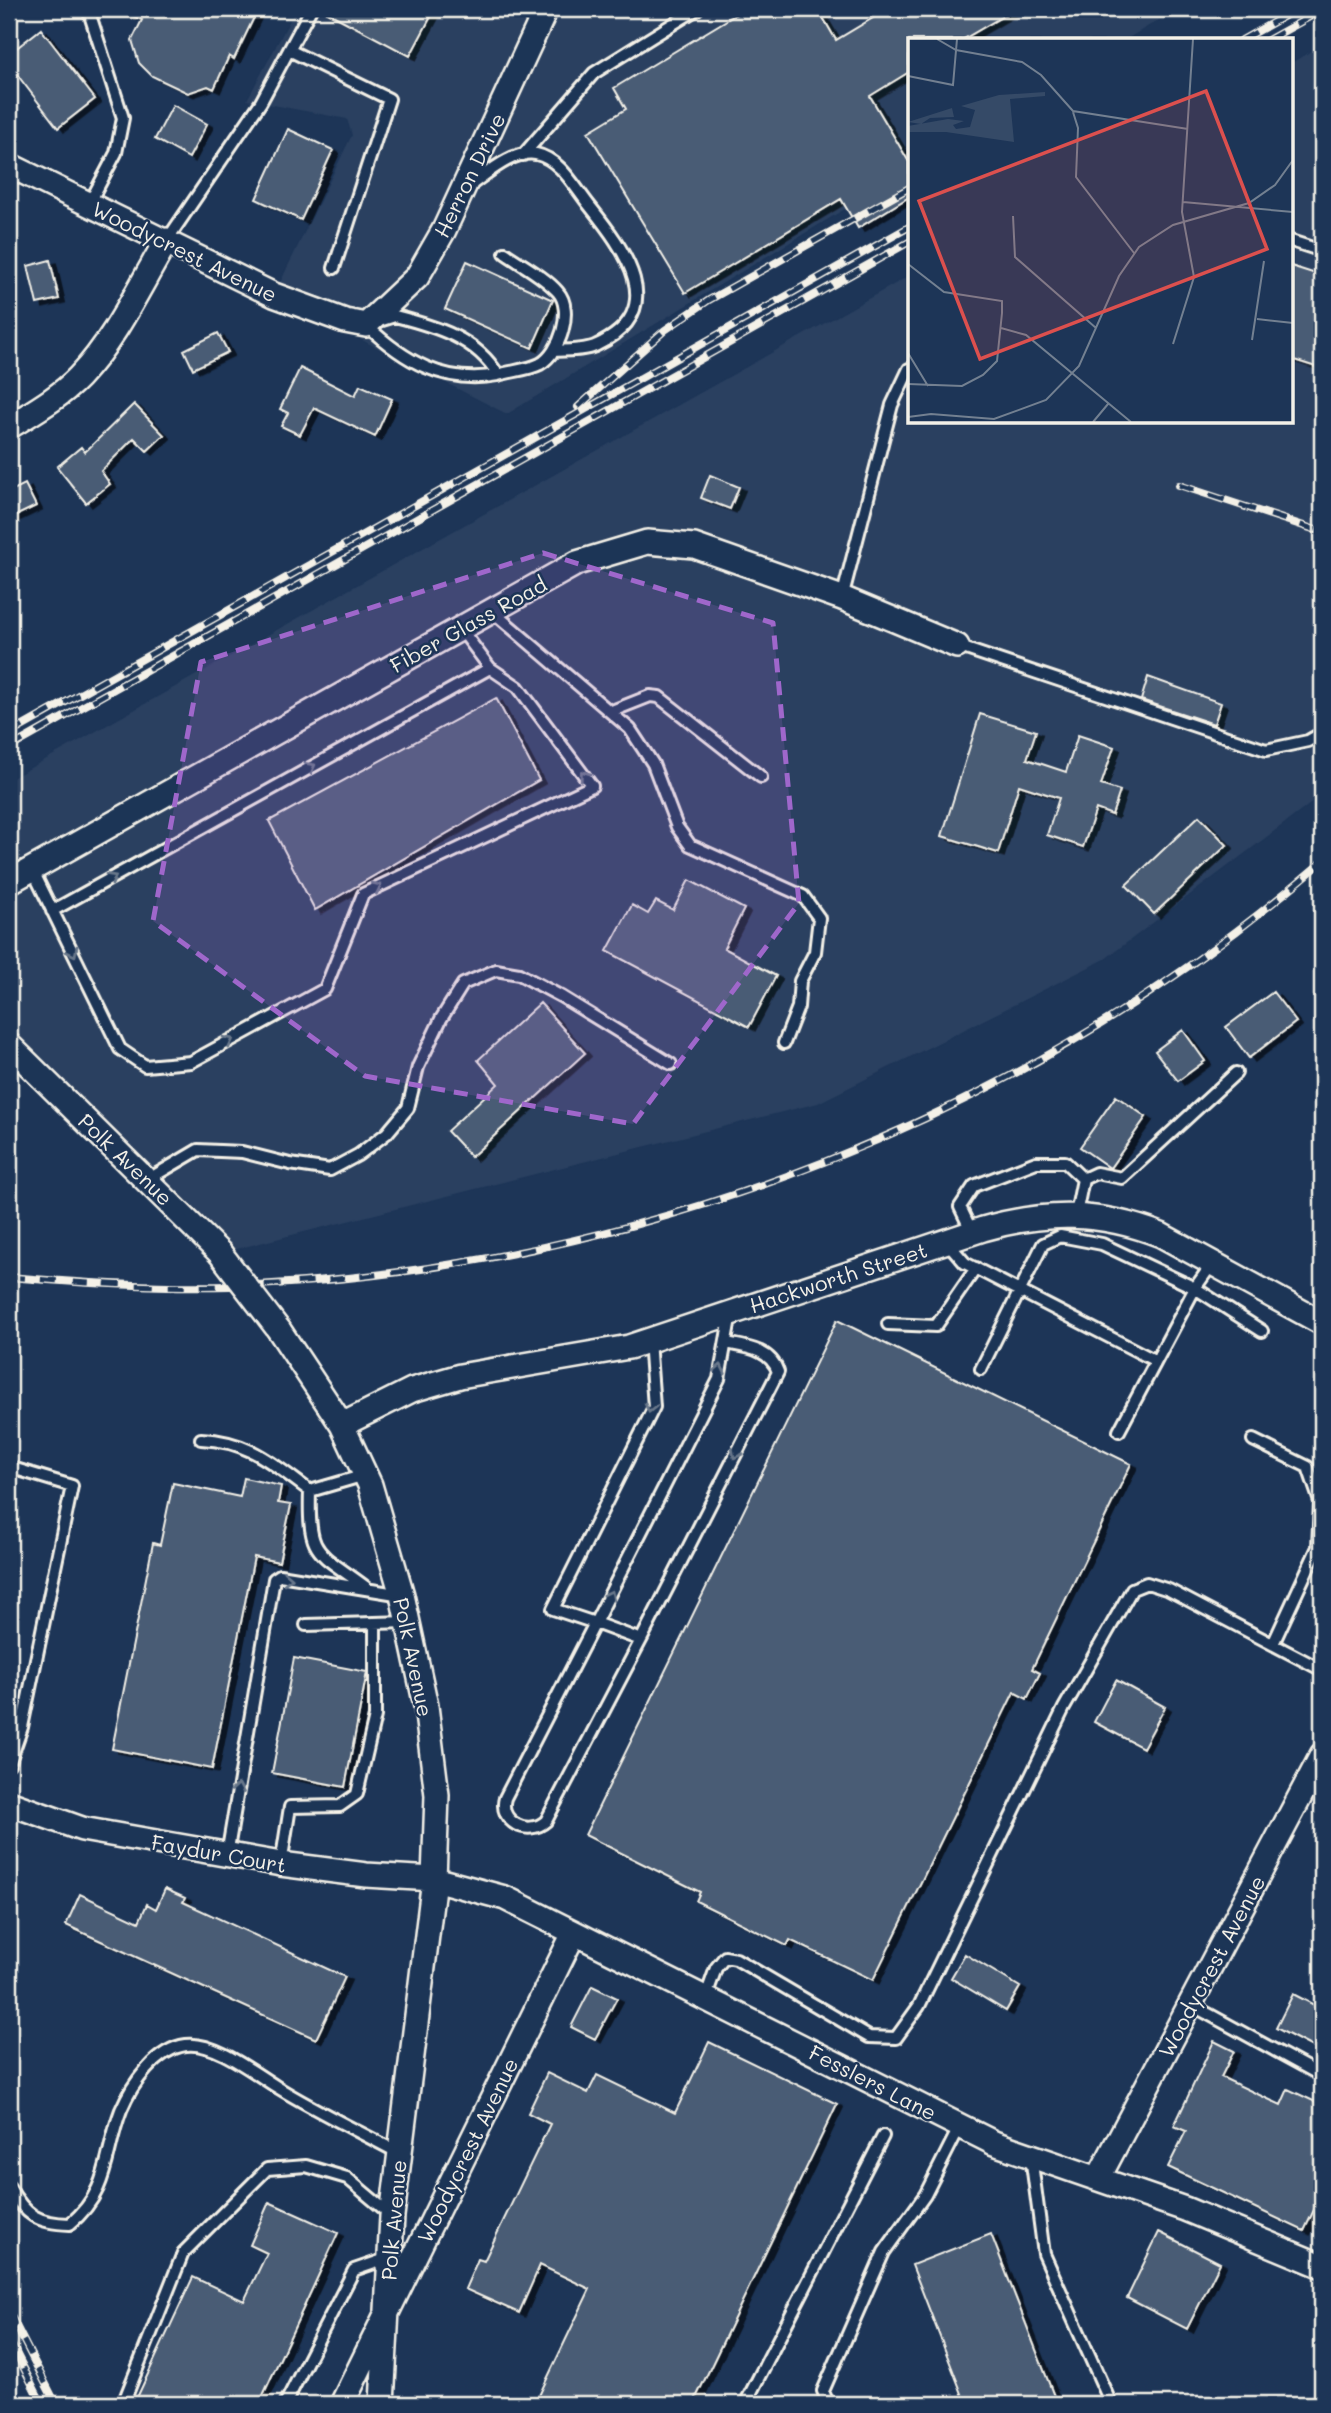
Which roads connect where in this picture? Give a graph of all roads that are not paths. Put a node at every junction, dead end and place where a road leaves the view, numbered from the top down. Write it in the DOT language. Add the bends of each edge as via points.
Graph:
graph roads {
  1 [pos="311,9"];
  2 [pos="546,9"];
  3 [pos="697,9"];
  4 [pos="90,15"];
  5 [pos="289,50"];
  6 [pos="523,155"];
  7 [pos="9,165"];
  8 [pos="461,192"];
  9 [pos="89,204"];
  10 [pos="167,240"];
  11 [pos="1292,241"];
  12 [pos="1322,251"];
  13 [pos="505,253"];
  14 [pos="334,268"];
  15 [pos="366,325"];
  16 [pos="554,351"];
  17 [pos="908,371"];
  18 [pos="498,375"];
  19 [pos="9,427"];
  20 [pos="842,598"];
  21 [pos="492,611"];
  22 [pos="460,628"];
  23 [pos="957,646"];
  24 [pos="490,668"];
  25 [pos="612,710"];
  26 [pos="1322,733"];
  27 [pos="761,777"];
  28 [pos="32,869"];
  29 [pos="9,882"];
  30 [pos="52,911"];
  31 [pos="784,1044"];
  32 [pos="9,1046"];
  33 [pos="671,1064"];
  34 [pos="1236,1073"];
  35 [pos="1083,1179"];
  36 [pos="147,1180"];
  37 [pos="1076,1214"];
  38 [pos="972,1232"];
  39 [pos="946,1241"];
  40 [pos="1212,1264"];
  41 [pos="976,1268"];
  42 [pos="1195,1288"];
  43 [pos="1019,1291"];
  44 [pos="731,1313"];
  45 [pos="1322,1323"];
  46 [pos="888,1324"];
  47 [pos="1262,1331"];
  48 [pos="649,1340"];
  49 [pos="726,1343"];
  50 [pos="1156,1361"];
  51 [pos="981,1369"];
  52 [pos="342,1425"];
  53 [pos="1119,1431"];
  54 [pos="201,1439"];
  55 [pos="1253,1440"];
  56 [pos="9,1466"];
  57 [pos="365,1475"];
  58 [pos="310,1491"];
  59 [pos="369,1590"];
  60 [pos="402,1595"];
  61 [pos="408,1622"];
  62 [pos="375,1623"];
  63 [pos="595,1623"];
  64 [pos="306,1625"];
  65 [pos="641,1640"];
  66 [pos="1273,1644"];
  67 [pos="1322,1670"];
  68 [pos="1322,1755"];
  69 [pos="9,1764"];
  70 [pos="9,1803"];
  71 [pos="227,1855"];
  72 [pos="281,1864"];
  73 [pos="434,1880"];
  74 [pos="574,1933"];
  75 [pos="705,1998"];
  76 [pos="1190,2004"];
  77 [pos="1322,2076"];
  78 [pos="960,2126"];
  79 [pos="883,2136"];
  80 [pos="398,2152"];
  81 [pos="1031,2155"];
  82 [pos="1099,2177"];
  83 [pos="9,2187"];
  84 [pos="392,2216"];
  85 [pos="389,2258"];
  86 [pos="1322,2266"];
  87 [pos="386,2312"];
  88 [pos="123,2404"];
  89 [pos="285,2404"];
  90 [pos="342,2404"];
  91 [pos="382,2404"];
  92 [pos="745,2404"];
  93 [pos="828,2404"];
  94 [pos="1111,2404"];
  1 -- 5 [label="lane"];
  2 -- 8 [label="street, Herron Drive"];
  3 -- 6 [label="lane" via="594,73"];
  4 -- 9 [label="lane" via="123,118 116,153"];
  5 -- 10 [label="lane" via="261,102"];
  5 -- 14 [label="lane" via="389,99"];
  6 -- 8 [label="lane"];
  6 -- 16 [label="lane" via="535,154 555,162 615,238 634,277 637,308 629,321 596,346"];
  7 -- 9 [label="street, Woodycrest Avenue"];
  8 -- 15 [label="street, Herron Drive" via="417,276"];
  9 -- 10 [label="street, Woodycrest Avenue"];
  10 -- 15 [label="street, Woodycrest Avenue" via="274,295"];
  10 -- 19 [label="street" via="111,334 79,377"];
  11 -- 12 [label="lane"];
  13 -- 16 [label="lane" via="558,292 563,301 564,323"];
  15 -- 18 [label="lane" via="402,357 446,374 474,380"];
  15 -- 18 [label="lane" via="394,316 419,322 477,349"];
  16 -- 18 [label="lane" via="541,363"];
  17 -- 20 [label="lane" via="892,405"];
  20 -- 21 [label="street, Fiber Glass Road" via="694,546 647,542 577,563"];
  20 -- 23 [label="street, Fiber Glass Road"];
  21 -- 22 [label="street, Fiber Glass Road"];
  21 -- 25 [label="lane"];
  22 -- 24 [label="lane"];
  22 -- 28 [label="street, Fiber Glass Road"];
  23 -- 26 [label="lane" via="1266,750 1308,741"];
  30 -- 24 [label="lane, one-way"];
  30 -- 24 [label="lane, one-way" via="120,1049 145,1066 191,1062 325,989 363,894 593,786 519,687"];
  25 -- 27 [label="lane" via="659,697"];
  25 -- 31 [label="lane" via="653,764 677,827 690,845 803,896 819,918 815,952 800,981 798,1007"];
  28 -- 29 [label="street, Fiber Glass Road"];
  28 -- 30 [label="lane"];
  32 -- 36 [label="street, Polk Avenue"];
  33 -- 36 [label="lane" via="562,997 519,974 496,970 463,984 418,1066 408,1108 387,1133 358,1155 330,1170 242,1152 198,1150"];
  34 -- 35 [label="lane" via="1122,1178 1096,1173"];
  35 -- 37 [label="lane"];
  35 -- 38 [label="lane" via="1065,1162 1036,1162 974,1186 960,1208"];
  36 -- 52 [label="street, Polk Avenue, bridge" via="220,1253 279,1330"];
  37 -- 38 [label="street, Hackworth Street" via="1039,1215"];
  37 -- 40 [label="street, Hackworth Street" via="1138,1226"];
  38 -- 39 [label="street, Hackworth Street"];
  39 -- 41 [label="lane" via="965,1263"];
  39 -- 44 [label="street, Hackworth Street"];
  40 -- 42 [label="lane"];
  40 -- 45 [label="street, Hackworth Street"];
  41 -- 43 [label="lane"];
  41 -- 46 [label="lane" via="936,1326"];
  42 -- 43 [label="lane" via="1102,1244 1060,1236 1043,1244"];
  42 -- 47 [label="lane"];
  42 -- 50 [label="lane"];
  43 -- 50 [label="lane"];
  43 -- 51 [label="lane"];
  44 -- 48 [label="street, Hackworth Street"];
  44 -- 49 [label="lane"];
  48 -- 52 [label="street, Hackworth Street" via="460,1376 412,1390"];
  48 -- 63 [label="lane, one-way" via="654,1407 553,1609"];
  63 -- 49 [label="lane, one-way" via="719,1380"];
  49 -- 65 [label="lane, one-way" via="758,1350 775,1362 778,1372"];
  50 -- 53 [label="lane"];
  52 -- 57 [label="street, Polk Avenue"];
  54 -- 58 [label="lane" via="236,1443 258,1453"];
  55 -- 66 [label="lane" via="1308,1467 1320,1502 1318,1547"];
  56 -- 69 [label="lane" via="72,1486 22,1727"];
  57 -- 58 [label="lane"];
  57 -- 60 [label="street, Polk Avenue"];
  58 -- 59 [label="lane" via="309,1534 317,1551"];
  59 -- 60 [label="lane"];
  71 -- 59 [label="lane, one-way" via="274,1579 280,1575"];
  60 -- 61 [label="street, Polk Avenue"];
  61 -- 62 [label="lane"];
  61 -- 73 [label="street, Polk Avenue" via="426,1706 437,1795"];
  62 -- 64 [label="lane"];
  62 -- 72 [label="lane" via="375,1716 357,1794 340,1806 290,1807"];
  63 -- 65 [label="lane"];
  63 -- 65 [label="lane" via="505,1798 505,1817 528,1830 546,1821"];
  66 -- 67 [label="lane"];
  66 -- 75 [label="lane" via="1169,1591 1147,1583 1132,1589 1064,1708 919,2006 897,2038 869,2037 736,1959 725,1957 716,1968"];
  68 -- 76 [label="street, Woodycrest Avenue"];
  70 -- 71 [label="street, Faydur Court" via="82,1829"];
  71 -- 72 [label="street, Faydur Court"];
  72 -- 73 [label="street, Faydur Court"];
  73 -- 74 [label="street, Fesslers Lane" via="505,1898"];
  73 -- 80 [label="street, Polk Avenue"];
  74 -- 75 [label="street, Fesslers Lane"];
  74 -- 87 [label="street, Woodycrest Avenue"];
  75 -- 78 [label="street, Fesslers Lane"];
  76 -- 77 [label="lane"];
  76 -- 82 [label="street, Woodycrest Avenue"];
  78 -- 81 [label="street, Fesslers Lane"];
  78 -- 93 [label="lane" via="925,2195 884,2252 823,2391"];
  79 -- 92 [label="lane"];
  80 -- 83 [label="lane" via="218,2052 187,2044 163,2054 139,2078 121,2110 105,2172 89,2208 70,2224 46,2223 31,2216"];
  80 -- 84 [label="street, Polk Avenue"];
  81 -- 82 [label="street, Fesslers Lane"];
  81 -- 94 [label="lane" via="1044,2254"];
  82 -- 86 [label="street, Fesslers Lane"];
  84 -- 85 [label="street, Polk Avenue"];
  84 -- 88 [label="lane" via="347,2178 306,2166 267,2169 183,2253"];
  85 -- 87 [label="street, Polk Avenue"];
  85 -- 89 [label="lane" via="354,2270"];
  87 -- 90 [label="street, Woodycrest Avenue"];
  87 -- 91 [label="street, Polk Avenue"];
}
